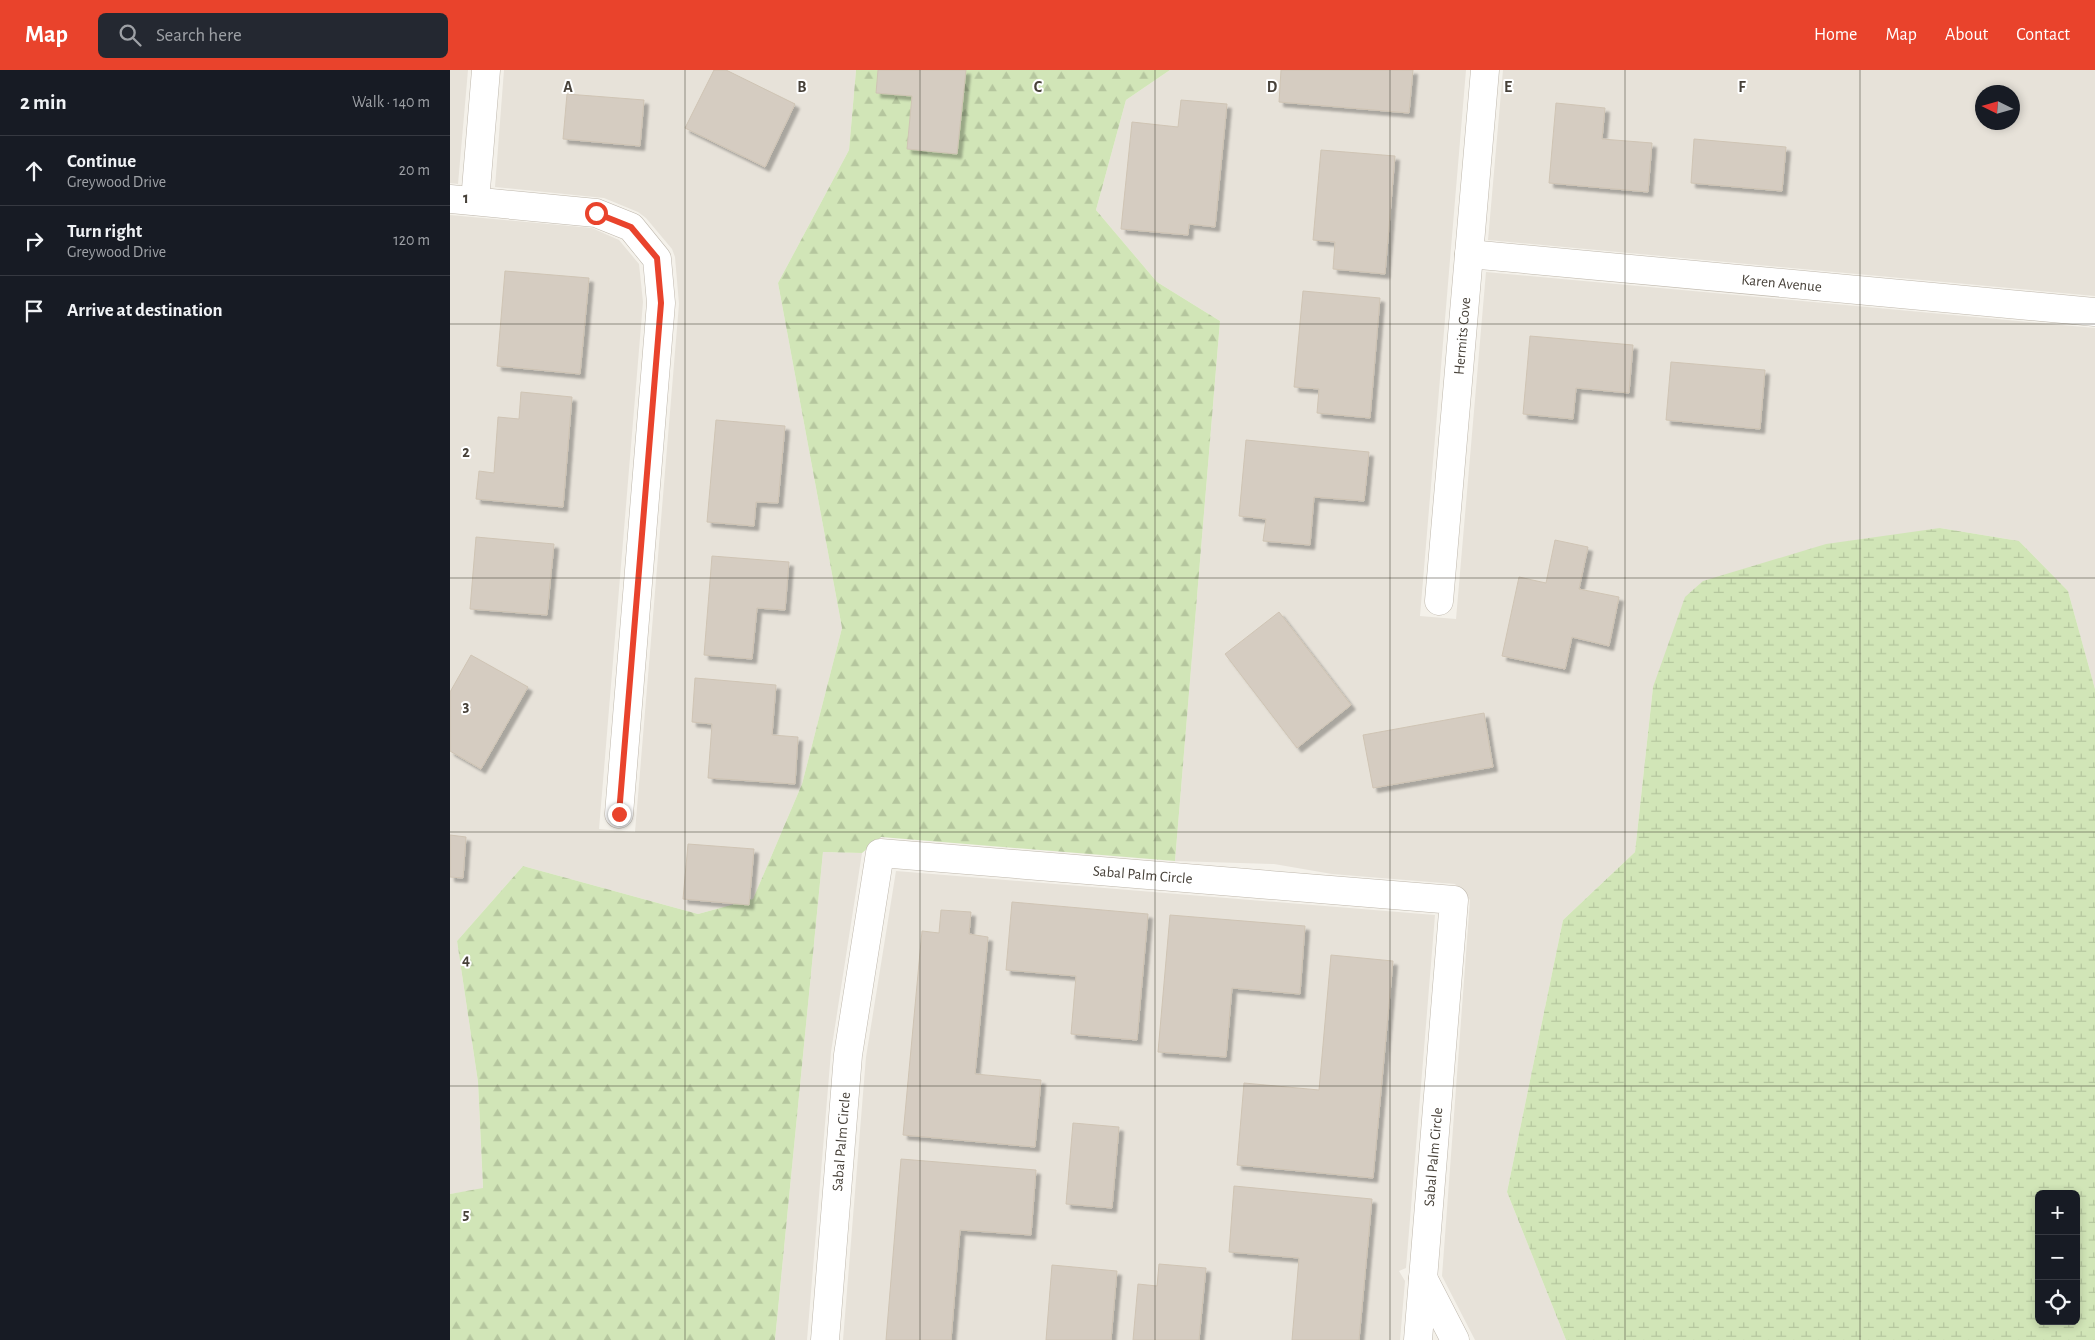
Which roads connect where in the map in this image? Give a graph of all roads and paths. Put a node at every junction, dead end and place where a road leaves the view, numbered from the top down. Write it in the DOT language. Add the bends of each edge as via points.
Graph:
graph roads {
  1 [pos="486,70"];
  2 [pos="1484,70"];
  3 [pos="462,200"];
  4 [pos="1469,254"];
  5 [pos="2095,312"];
  6 [pos="1439,601"];
  7 [pos="619,814"];
  8 [pos="1423,1278"];
  9 [pos="826,1340"];
  10 [pos="1418,1340"];
  11 [pos="1455,1340"];
  1 -- 3 [label="street"];
  2 -- 4 [label="street, Hermits Cove"];
  3 -- 7 [label="street" via="596,213 631,227 657,258 661,303"];
  4 -- 5 [label="street, Karen Avenue"];
  4 -- 6 [label="street, Hermits Cove"];
  8 -- 9 [label="street, Sabal Palm Circle" via="1454,900 880,854 848,1055"];
  8 -- 10 [label="street, Sabal Palm Circle"];
  8 -- 11 [label="street"];
}
